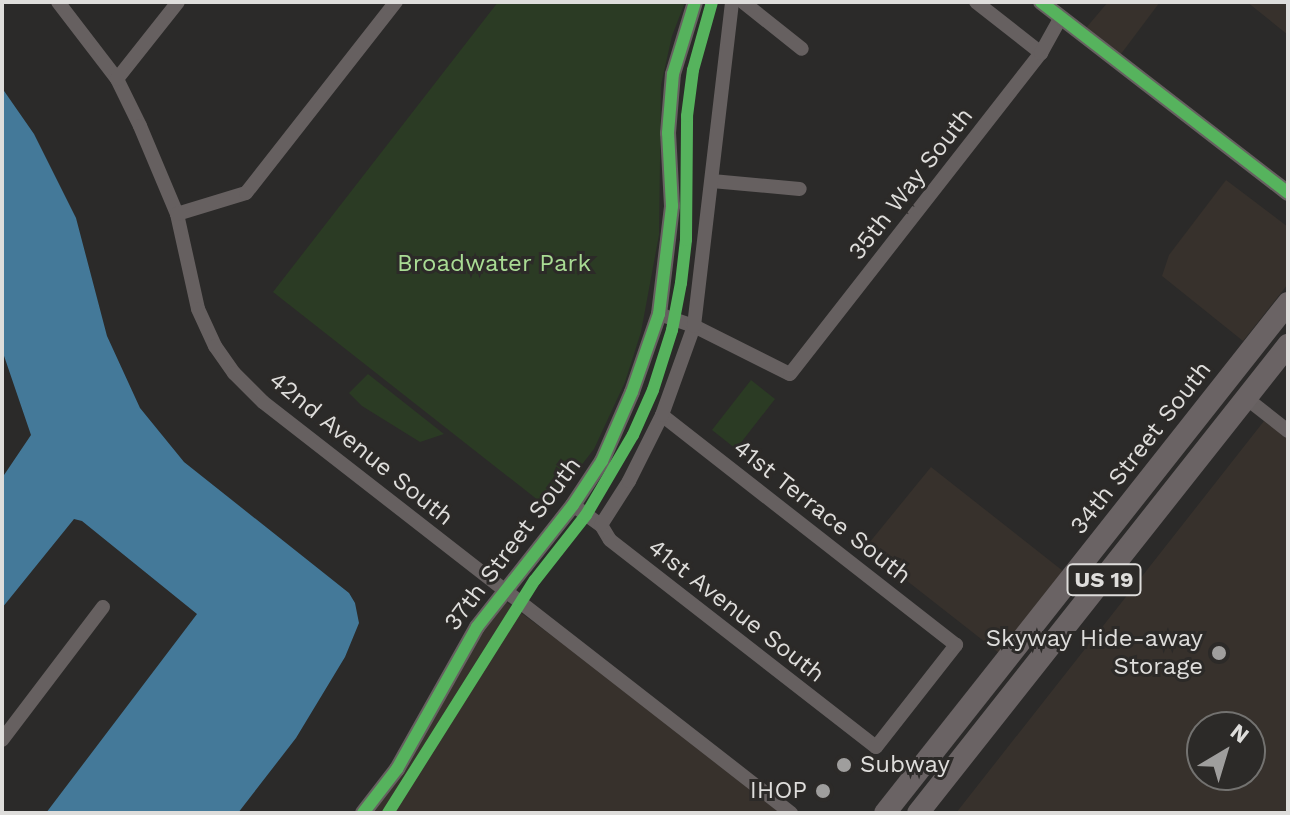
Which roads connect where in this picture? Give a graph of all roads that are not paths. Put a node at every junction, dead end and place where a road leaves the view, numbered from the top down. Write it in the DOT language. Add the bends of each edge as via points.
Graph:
graph roads {
  1 [pos="58,2"];
  2 [pos="178,2"];
  3 [pos="396,2"];
  4 [pos="695,2"];
  5 [pos="732,2"];
  6 [pos="743,2"];
  7 [pos="976,2"];
  8 [pos="1041,2"];
  9 [pos="1061,17"];
  10 [pos="802,49"];
  11 [pos="1041,53"];
  12 [pos="117,79"];
  13 [pos="712,181"];
  14 [pos="800,189"];
  15 [pos="1288,193"];
  16 [pos="177,214"];
  17 [pos="1288,303"];
  18 [pos="659,314"];
  19 [pos="694,326"];
  20 [pos="1288,345"];
  21 [pos="1246,398"];
  22 [pos="662,415"];
  23 [pos="1288,431"];
  24 [pos="1175,448"];
  25 [pos="573,505"];
  26 [pos="1118,520"];
  27 [pos="601,525"];
  28 [pos="1139,535"];
  29 [pos="505,592"];
  30 [pos="103,607"];
  31 [pos="1076,615"];
  32 [pos="2,740"];
  33 [pos="876,747"];
  34 [pos="363,813"];
  35 [pos="791,813"];
  36 [pos="885,813"];
  37 [pos="918,813"];
  1 -- 12 [label="street, 42nd Avenue South"];
  2 -- 12 [label="street"];
  3 -- 16 [label="street" via="246,193"];
  4 -- 18 [label="street, 37th Street South" via="673,74 668,133 672,206"];
  5 -- 13 [label="street"];
  6 -- 10 [label="street"];
  7 -- 11 [label="street"];
  8 -- 9 [label="street"];
  9 -- 11 [label="street, 35th Way South"];
  9 -- 15 [label="street"];
  11 -- 19 [label="street, 35th Way South" via="790,374"];
  12 -- 16 [label="street, 42nd Avenue South"];
  13 -- 14 [label="street"];
  13 -- 19 [label="street"];
  16 -- 29 [label="street, 42nd Avenue South" via="198,309 234,373 263,402"];
  17 -- 24 [label="highway, 34th Street South / US 19"];
  18 -- 19 [label="street"];
  18 -- 25 [label="street, 37th Street South" via="602,461"];
  19 -- 22 [label="street"];
  20 -- 21 [label="highway, US 19"];
  21 -- 23 [label="street"];
  21 -- 28 [label="highway, US 19"];
  22 -- 27 [label="street"];
  22 -- 33 [label="street, 41st Terrace South" via="956,645"];
  24 -- 26 [label="highway, 34th Street South / US 19"];
  24 -- 28 [label="highway" via="1165,479 1140,511"];
  25 -- 27 [label="street, 41st Avenue South"];
  25 -- 29 [label="street, 37th Street South"];
  26 -- 31 [label="highway" via="1116,539 1082,584"];
  26 -- 36 [label="highway, 34th Street South / US 19"];
  27 -- 33 [label="street, 41st Avenue South" via="610,540"];
  28 -- 31 [label="highway, US 19"];
  29 -- 34 [label="street, 37th Street South" via="454,663 397,769"];
  29 -- 35 [label="street, 42nd Avenue South"];
  30 -- 32 [label="street"];
  31 -- 37 [label="highway, US 19"];
}
